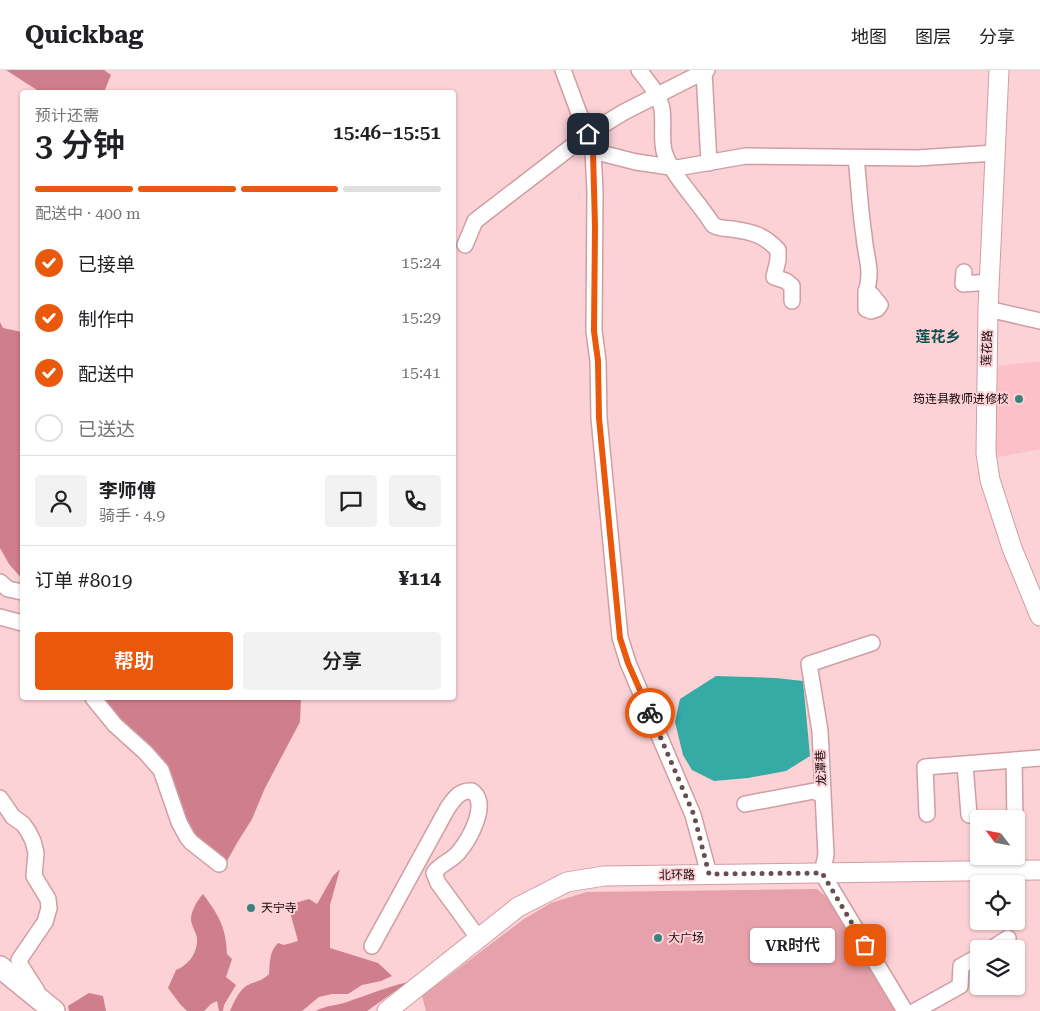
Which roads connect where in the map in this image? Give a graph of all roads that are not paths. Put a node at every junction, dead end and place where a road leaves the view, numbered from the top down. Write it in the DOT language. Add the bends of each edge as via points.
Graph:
graph roads {
  1 [pos="563,70"];
  2 [pos="639,70"];
  3 [pos="999,70"];
  4 [pos="705,71"];
  5 [pos="658,95"];
  6 [pos="588,134"];
  7 [pos="593,151"];
  8 [pos="995,153"];
  9 [pos="856,158"];
  10 [pos="709,163"];
  11 [pos="673,168"];
  12 [pos="465,245"];
  13 [pos="964,272"];
  14 [pos="989,282"];
  15 [pos="866,291"];
  16 [pos="792,301"];
  17 [pos="988,309"];
  18 [pos="1040,321"];
  19 [pos="0,582"];
  20 [pos="20,592"];
  21 [pos="1040,616"];
  22 [pos="0,617"];
  23 [pos="20,622"];
  24 [pos="872,643"];
  25 [pos="95,700"];
  26 [pos="1040,758"];
  27 [pos="1014,760"];
  28 [pos="965,765"];
  29 [pos="822,795"];
  30 [pos="0,798"];
  31 [pos="745,804"];
  32 [pos="1015,810"];
  33 [pos="927,814"];
  34 [pos="969,816"];
  35 [pos="219,864"];
  36 [pos="1040,870"];
  37 [pos="822,873"];
  38 [pos="709,874"];
  39 [pos="1008,938"];
  40 [pos="480,939"];
  41 [pos="1005,940"];
  42 [pos="372,946"];
  43 [pos="970,961"];
  44 [pos="0,967"];
  45 [pos="50,1008"];
  46 [pos="386,1011"];
  47 [pos="905,1011"];
  48 [pos="914,1011"];
  1 -- 6 [label="street"];
  2 -- 5 [label="street"];
  3 -- 8 [label="main road, 莲花路"];
  4 -- 5 [label="street"];
  4 -- 10 [label="street"];
  5 -- 6 [label="street"];
  5 -- 11 [label="street" via="662,109 664,152"];
  6 -- 7 [label="street"];
  6 -- 12 [label="street" via="475,222"];
  7 -- 11 [label="street"];
  7 -- 38 [label="street" via="594,331 620,638 694,815"];
  8 -- 9 [label="street"];
  8 -- 14 [label="main road, 莲花路"];
  9 -- 10 [label="street" via="746,156"];
  9 -- 15 [label="street" via="863,235 870,265"];
  10 -- 11 [label="street"];
  11 -- 16 [label="street" via="713,225 761,235 778,250 774,277 792,286"];
  13 -- 14 [label="street" via="964,284"];
  14 -- 17 [label="main road, 莲花路"];
  17 -- 18 [label="street"];
  17 -- 21 [label="main road, 莲花路" via="985,426 990,480 1012,548"];
  19 -- 20 [label="street" via="8,589"];
  22 -- 23 [label="street"];
  24 -- 29 [label="street, 龙潭巷" via="809,664 820,731"];
  25 -- 35 [label="street" via="114,725 161,770 187,837"];
  26 -- 27 [label="street"];
  27 -- 28 [label="street"];
  27 -- 32 [label="street"];
  28 -- 33 [label="street" via="925,767"];
  28 -- 34 [label="street"];
  29 -- 31 [label="street" via="814,792"];
  29 -- 37 [label="street, 龙潭巷" via="826,855"];
  30 -- 45 [label="street" via="28,831 36,853 34,876 48,899 45,922 19,960"];
  36 -- 37 [label="main road, 北环路"];
  37 -- 38 [label="main road, 北环路"];
  37 -- 47 [label="street"];
  38 -- 40 [label="main road, 北环路" via="604,876 567,882 518,907"];
  39 -- 41 [label="street"];
  40 -- 42 [label="street" via="434,873 462,847 476,819 480,804 478,798 472,791 465,790 447,809"];
  40 -- 46 [label="main road, 北环路"];
  43 -- 48 [label="street" via="961,966 960,986"];
  44 -- 45 [label="highway"];
}
